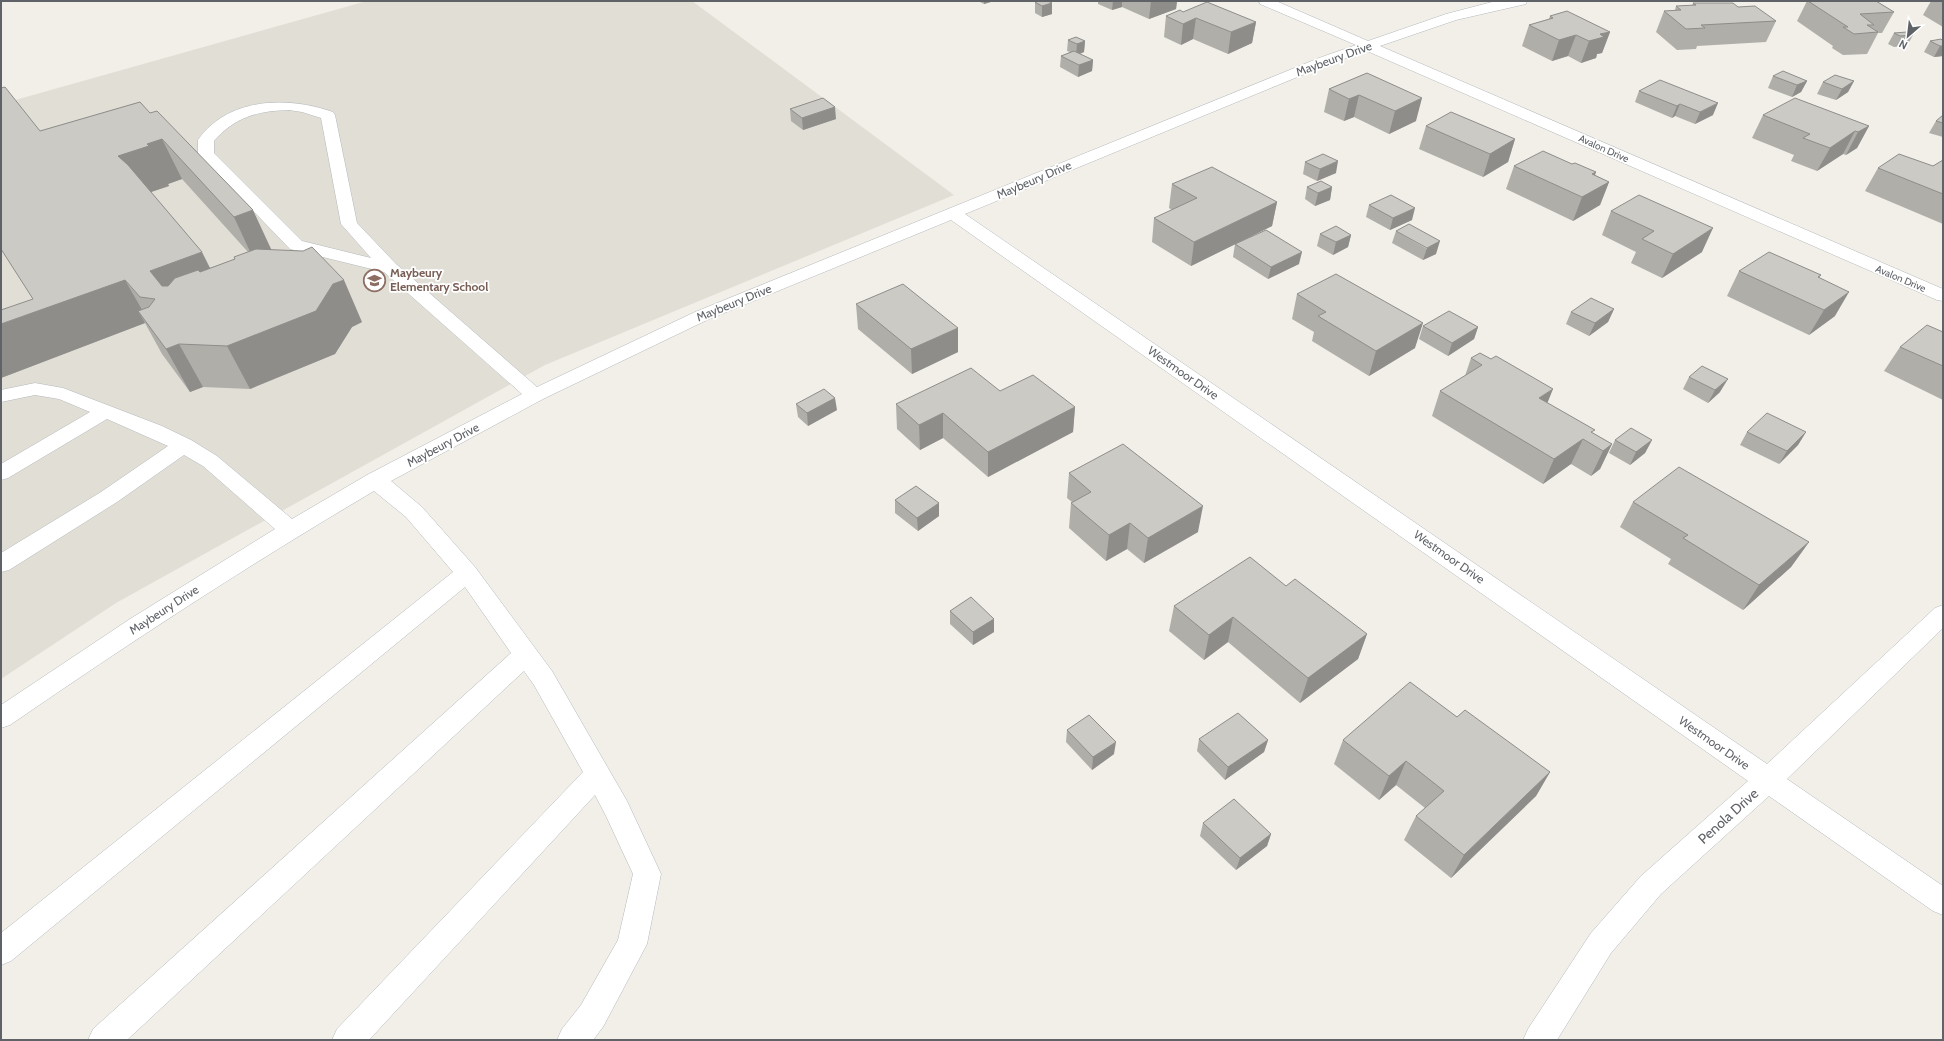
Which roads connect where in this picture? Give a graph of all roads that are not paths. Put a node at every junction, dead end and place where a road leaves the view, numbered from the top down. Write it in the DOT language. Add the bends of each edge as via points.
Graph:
graph roads {
  1 [pos="1265,1"];
  2 [pos="1521,1"];
  3 [pos="1369,46"];
  4 [pos="954,214"];
  5 [pos="390,268"];
  6 [pos="1943,296"];
  7 [pos="535,395"];
  8 [pos="1,396"];
  9 [pos="105,412"];
  10 [pos="184,445"];
  11 [pos="1,473"];
  12 [pos="375,480"];
  13 [pos="291,531"];
  14 [pos="1,564"];
  15 [pos="467,573"];
  16 [pos="1943,614"];
  17 [pos="525,655"];
  18 [pos="1,718"];
  19 [pos="597,775"];
  20 [pos="1767,781"];
  21 [pos="1943,902"];
  22 [pos="1,951"];
  23 [pos="104,1040"];
  24 [pos="348,1040"];
  25 [pos="572,1040"];
  26 [pos="1539,1040"];
  1 -- 3 [label="street, Avalon Drive"];
  2 -- 3 [label="street, Maybeury Drive" via="1451,17"];
  3 -- 4 [label="street, Maybeury Drive" via="1317,64"];
  3 -- 6 [label="street, Avalon Drive"];
  4 -- 7 [label="street, Maybeury Drive" via="701,316"];
  4 -- 20 [label="street, Westmoor Drive"];
  5 -- 5 [label="street" via="296,244 206,154 206,140 223,123 242,113 267,106 314,109 328,115 349,224"];
  5 -- 7 [label="street"];
  7 -- 12 [label="street, Maybeury Drive"];
  8 -- 9 [label="street" via="35,389 63,394"];
  9 -- 10 [label="street"];
  9 -- 11 [label="street"];
  10 -- 13 [label="street" via="210,461"];
  10 -- 14 [label="street" via="109,497"];
  12 -- 13 [label="street, Maybeury Drive"];
  12 -- 15 [label="street" via="414,512"];
  13 -- 18 [label="street, Maybeury Drive" via="224,571"];
  15 -- 17 [label="street"];
  15 -- 22 [label="street"];
  16 -- 20 [label="street, Penola Drive"];
  17 -- 19 [label="street" via="543,678"];
  17 -- 23 [label="street"];
  19 -- 24 [label="street"];
  19 -- 25 [label="street" via="617,809 647,874 632,944 592,1016"];
  20 -- 21 [label="street, Westmoor Drive"];
  20 -- 26 [label="street, Penola Drive" via="1651,885 1602,943"];
}
